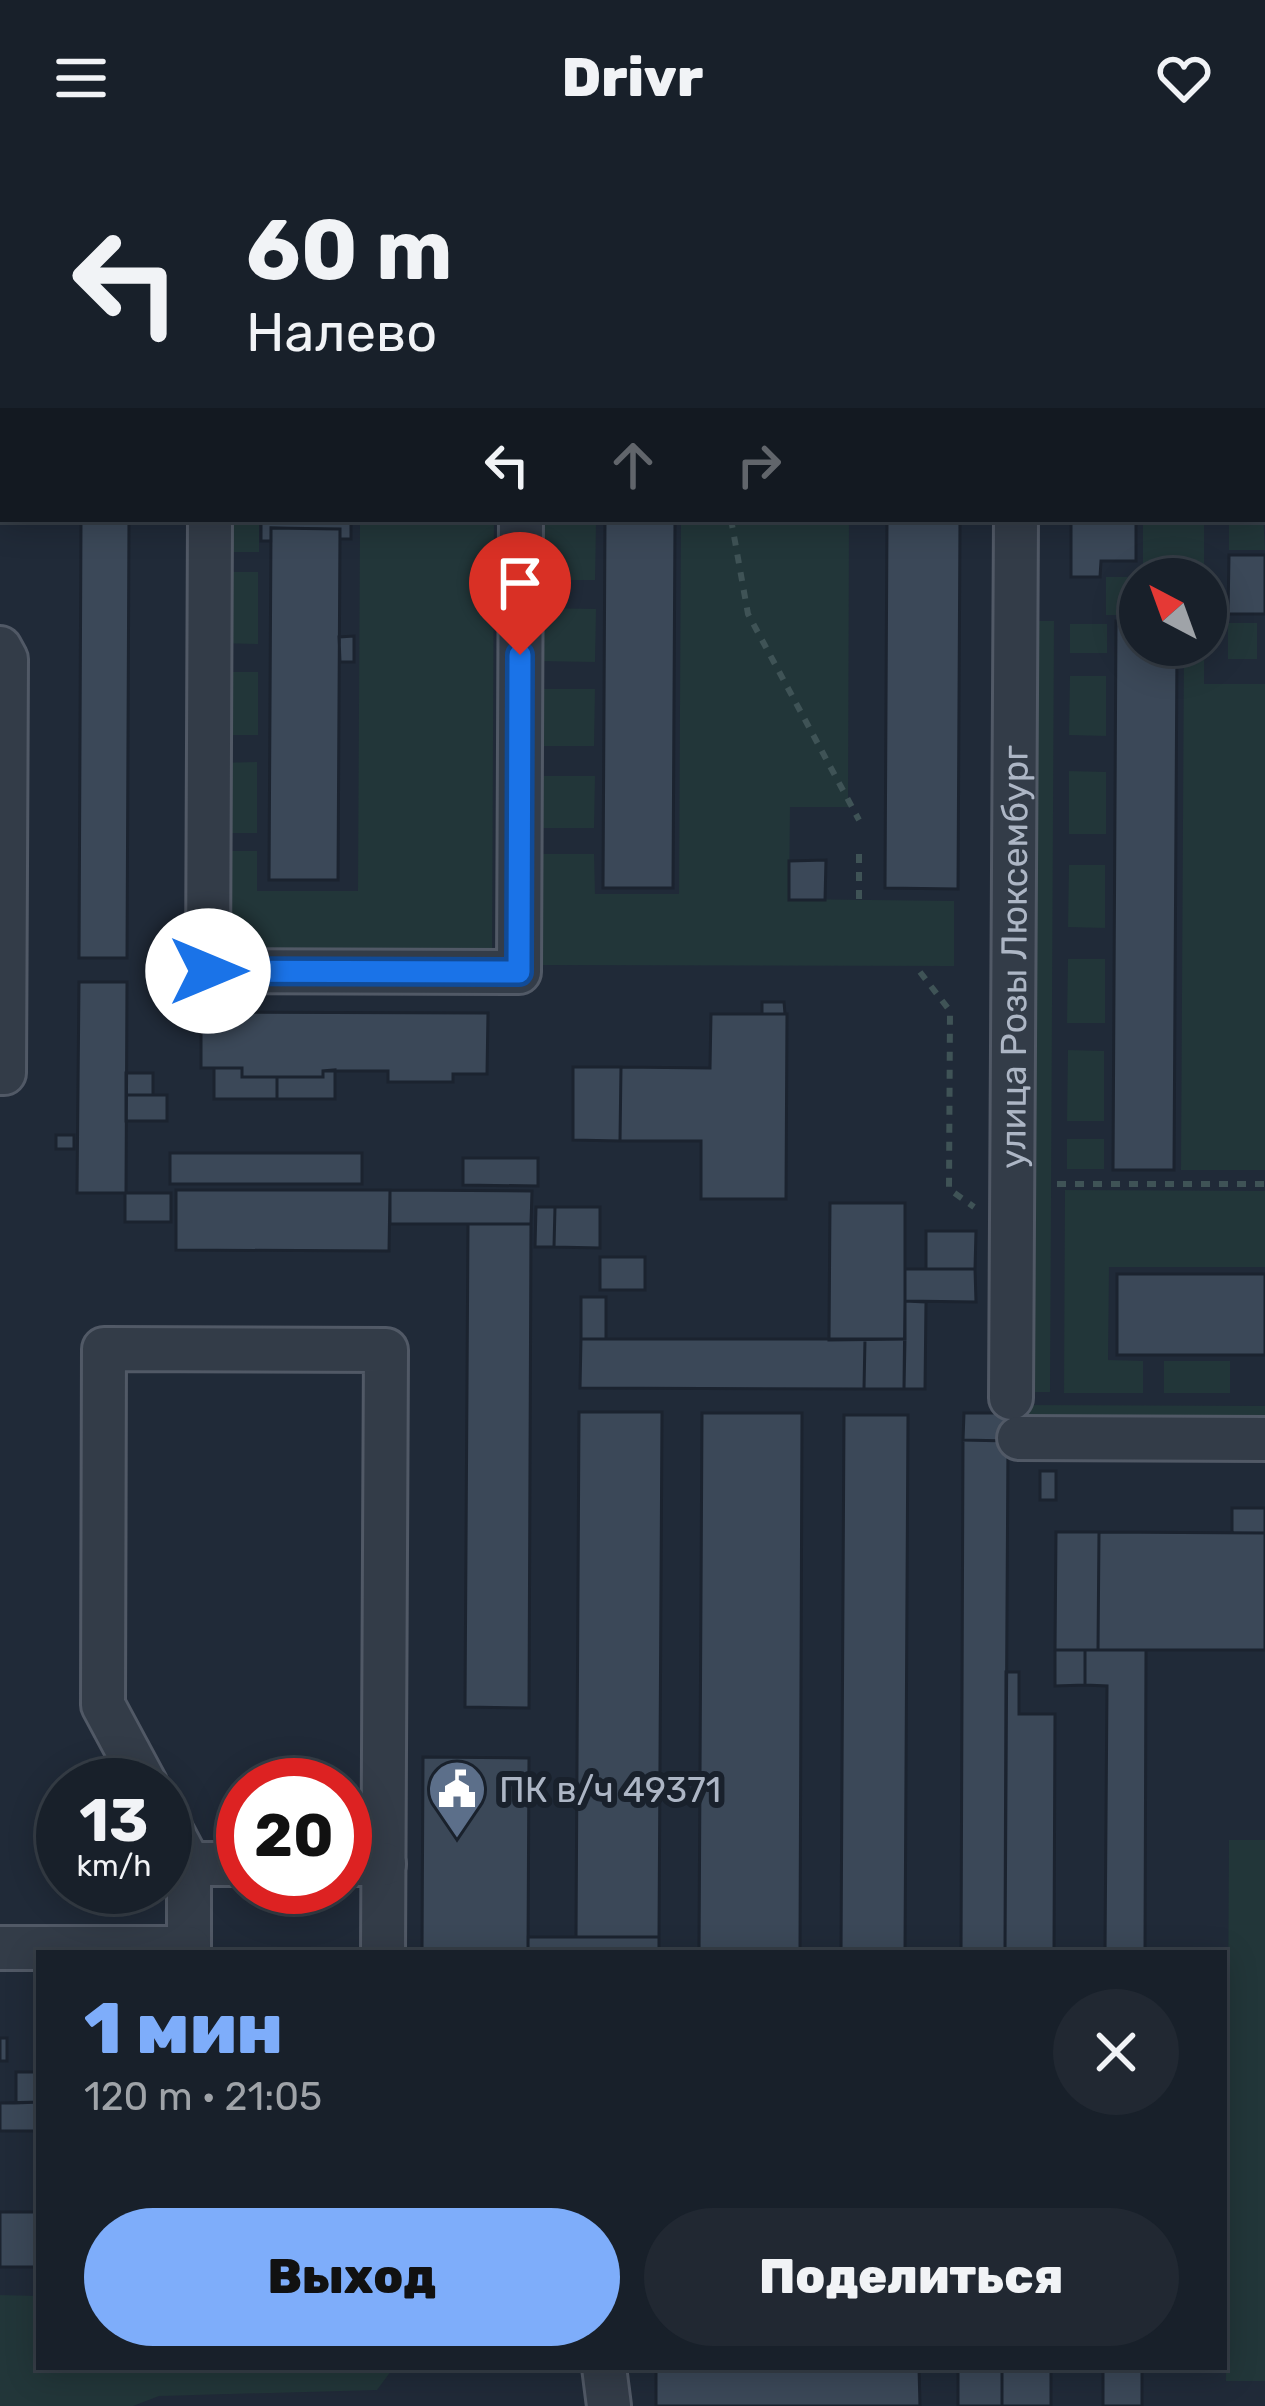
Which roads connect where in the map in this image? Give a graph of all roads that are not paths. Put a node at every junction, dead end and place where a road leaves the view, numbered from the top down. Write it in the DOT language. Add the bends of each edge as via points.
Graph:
graph roads {
  1 [pos="210,522"];
  2 [pos="521,522"];
  3 [pos="1016,522"];
  4 [pos="0,648"];
  5 [pos="3,788"];
  6 [pos="0,1073"];
  7 [pos="1265,1439"];
  8 [pos="131,1758"];
  9 [pos="369,1758"];
  10 [pos="372,1901"];
  11 [pos="189,1914"];
  12 [pos="0,1948"];
  13 [pos="126,1950"];
  14 [pos="189,1950"];
  15 [pos="382,1950"];
  16 [pos="604,2370"];
  17 [pos="609,2406"];
  1 -- 2 [label="street" via="208,971 399,972 519,972"];
  3 -- 7 [label="street, улица Розы Люксембург" via="1015,1418"];
  4 -- 5 [label="street"];
  5 -- 6 [label="street"];
  8 -- 9 [label="street" via="103,1705 104,1349 386,1350"];
  10 -- 15 [label="street"];
  11 -- 14 [label="street"];
  12 -- 13 [label="street"];
  16 -- 17 [label="street"];
}
